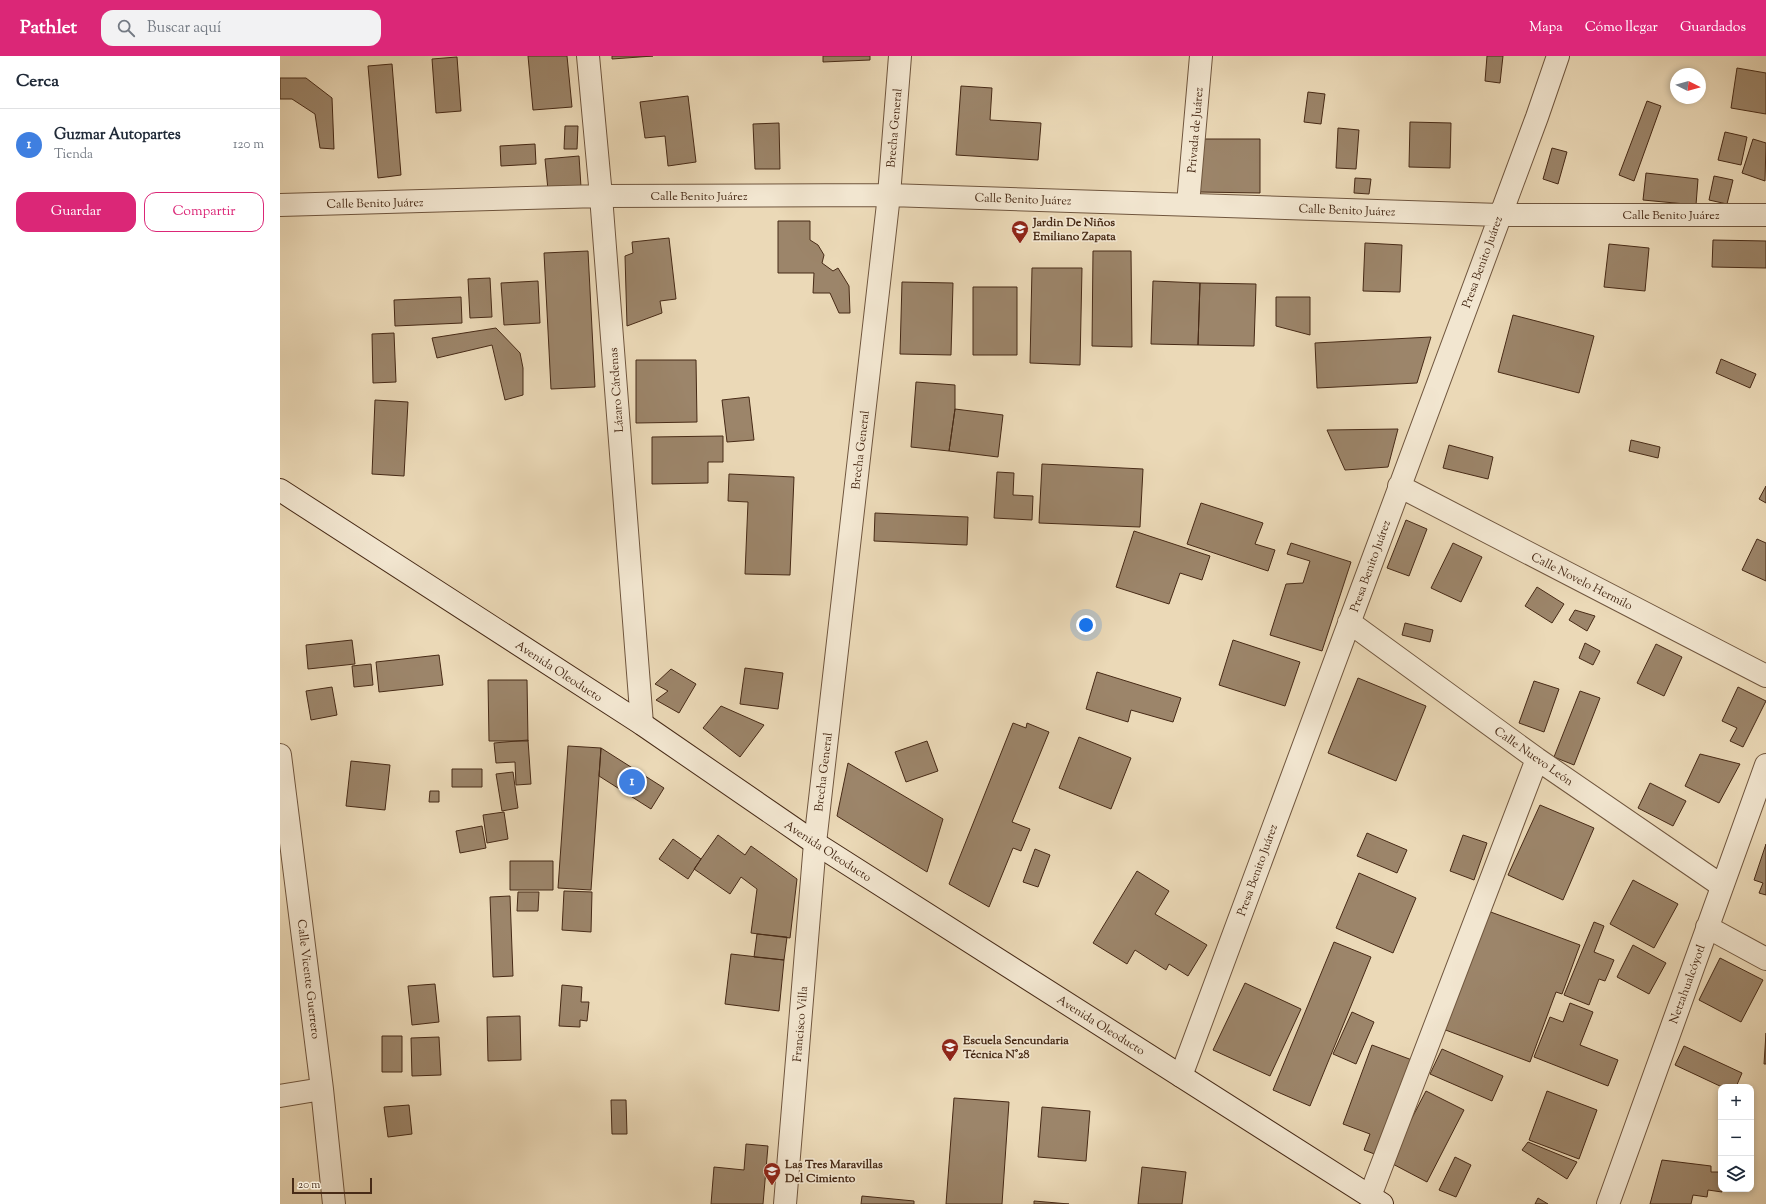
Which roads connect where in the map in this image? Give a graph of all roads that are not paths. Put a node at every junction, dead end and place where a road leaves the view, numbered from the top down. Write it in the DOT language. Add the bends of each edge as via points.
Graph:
graph roads {
  1 [pos="588,56"];
  2 [pos="900,56"];
  3 [pos="1202,56"];
  4 [pos="1558,56"];
  5 [pos="889,195"];
  6 [pos="601,196"];
  7 [pos="1188,204"];
  8 [pos="280,205"];
  9 [pos="1500,215"];
  10 [pos="1766,215"];
  11 [pos="1399,486"];
  12 [pos="280,490"];
  13 [pos="1349,622"];
  14 [pos="1766,676"];
  15 [pos="642,724"];
  16 [pos="280,754"];
  17 [pos="1537,759"];
  18 [pos="1766,765"];
  19 [pos="815,843"];
  20 [pos="1722,886"];
  21 [pos="1707,927"];
  22 [pos="1766,959"];
  23 [pos="1181,1076"];
  24 [pos="322,1089"];
  25 [pos="280,1096"];
  26 [pos="1376,1200"];
  27 [pos="334,1204"];
  28 [pos="785,1204"];
  29 [pos="1608,1204"];
  1 -- 6 [label="street, Lázaro Cárdenas"];
  2 -- 5 [label="street, Brecha General"];
  3 -- 7 [label="street, Privada de Juárez"];
  4 -- 9 [label="street, Presa Benito Juárez"];
  5 -- 6 [label="street, Calle Benito Juárez"];
  5 -- 7 [label="street, Calle Benito Juárez"];
  5 -- 19 [label="street, Brecha General"];
  6 -- 8 [label="street, Calle Benito Juárez"];
  6 -- 15 [label="street, Lázaro Cárdenas"];
  7 -- 9 [label="street, Calle Benito Juárez"];
  9 -- 10 [label="street, Calle Benito Juárez"];
  9 -- 11 [label="street, Presa Benito Juárez"];
  11 -- 13 [label="street, Presa Benito Juárez"];
  11 -- 14 [label="street, Calle Novelo Hermilo"];
  12 -- 15 [label="street, Avenida Oleoducto"];
  13 -- 17 [label="street, Calle Nuevo León"];
  13 -- 23 [label="street, Presa Benito Juárez"];
  15 -- 19 [label="street, Avenida Oleoducto"];
  16 -- 24 [label="street, Calle Vicente Guerrero"];
  17 -- 20 [label="street, Calle Nuevo León"];
  17 -- 26 [label="street"];
  18 -- 20 [label="street, Netzahualcóyotl"];
  19 -- 23 [label="street, Avenida Oleoducto"];
  19 -- 28 [label="street, Francisco Villa"];
  20 -- 21 [label="street, Netzahualcóyotl"];
  21 -- 22 [label="street"];
  21 -- 29 [label="street, Netzahualcóyotl"];
  23 -- 26 [label="street, Avenida Oleoducto"];
  24 -- 25 [label="street"];
  24 -- 27 [label="street, Calle Vicente Guerrero"];
}
